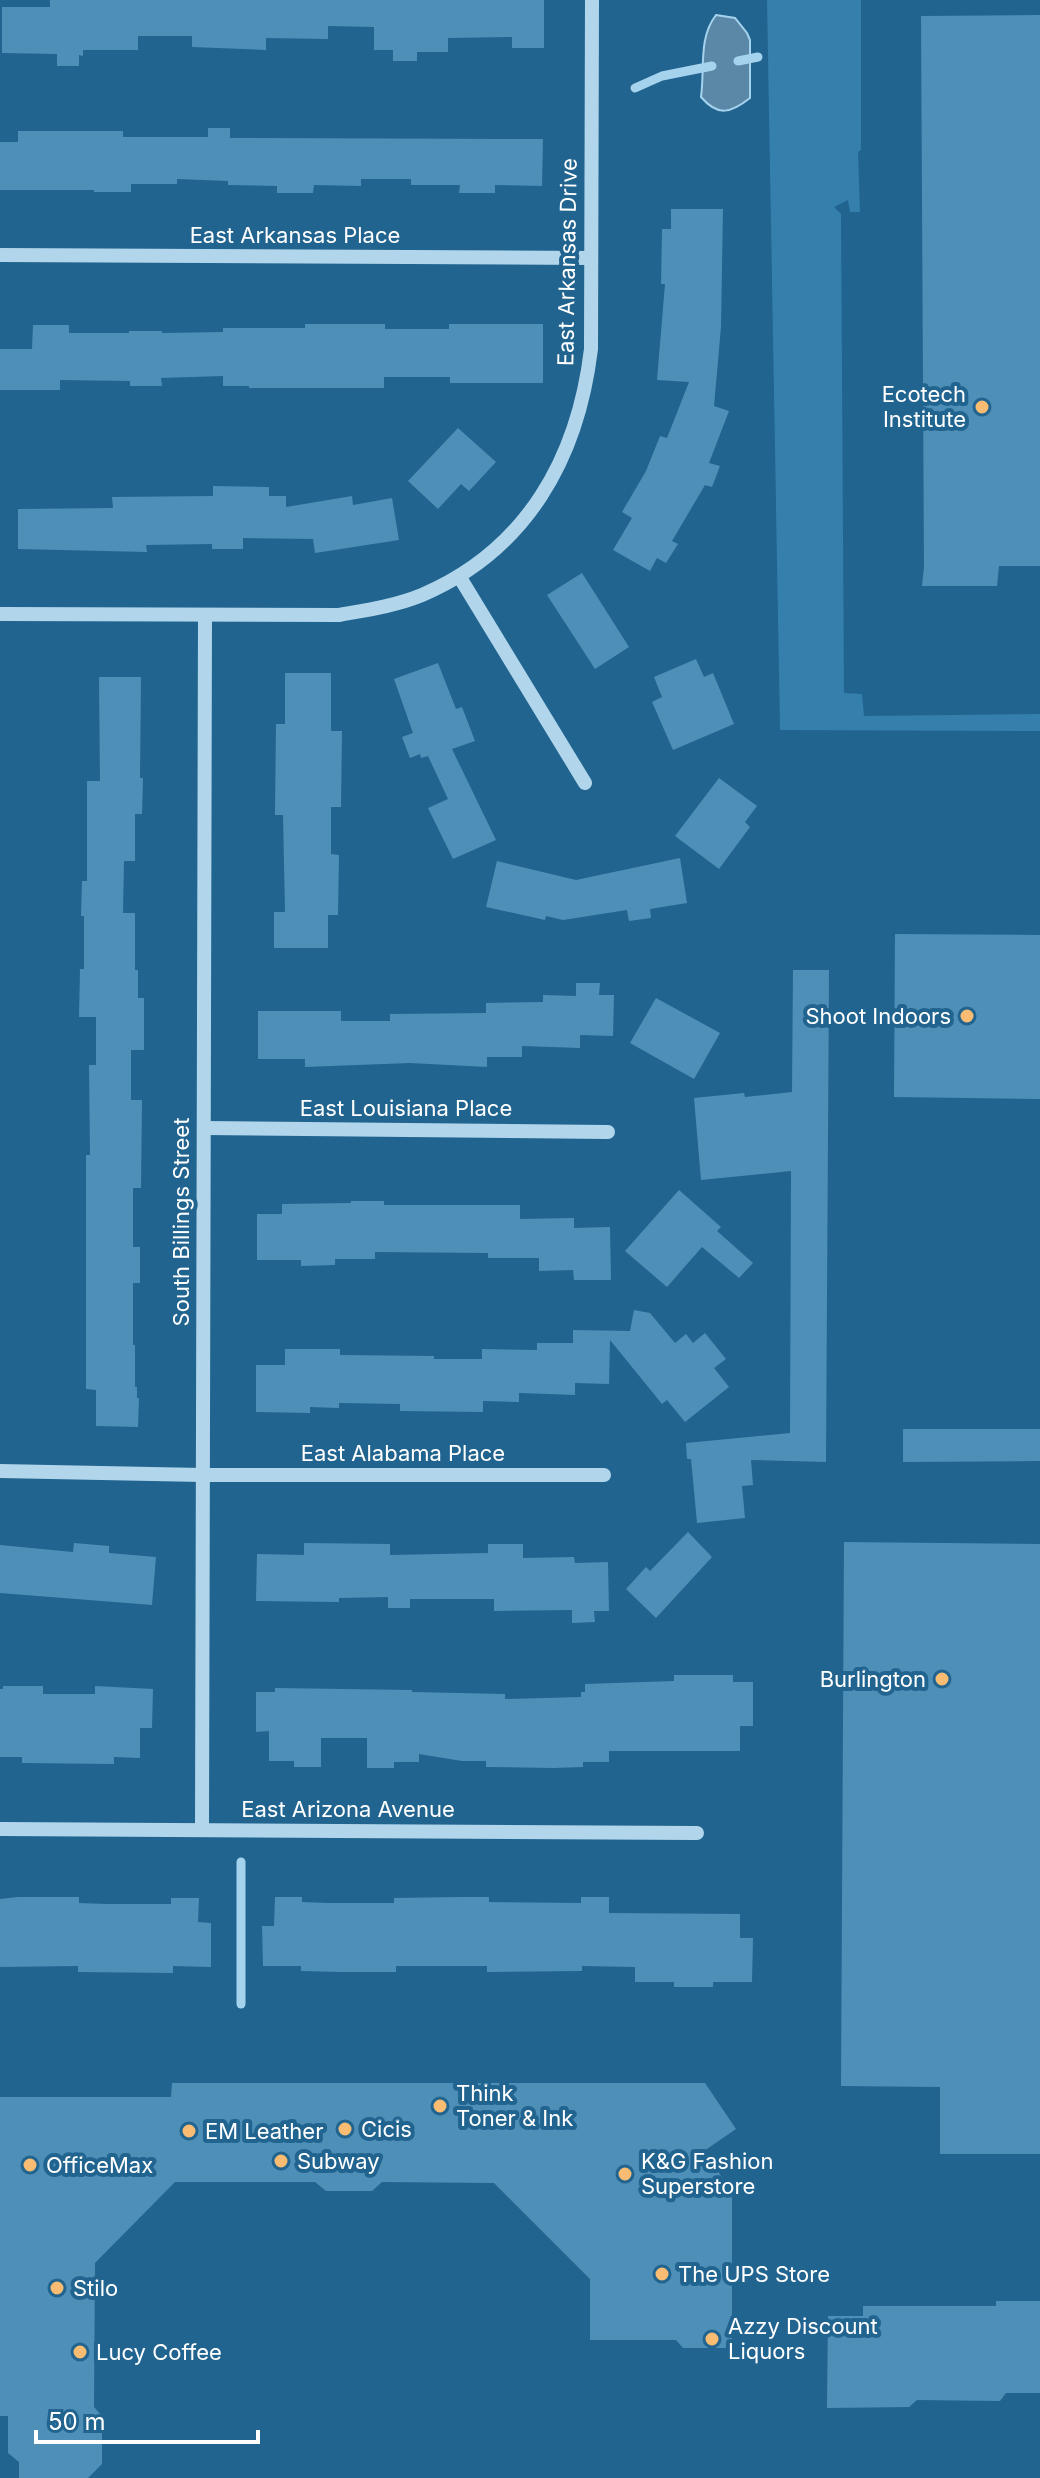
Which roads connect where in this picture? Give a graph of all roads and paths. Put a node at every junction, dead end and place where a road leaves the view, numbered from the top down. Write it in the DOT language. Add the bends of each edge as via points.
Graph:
graph roads {
  1 [pos="592,0"];
  2 [pos="0,255"];
  3 [pos="591,258"];
  4 [pos="459,576"];
  5 [pos="0,614"];
  6 [pos="205,615"];
  7 [pos="585,783"];
  8 [pos="204,1128"];
  9 [pos="608,1132"];
  10 [pos="0,1471"];
  11 [pos="202,1475"];
  12 [pos="604,1475"];
  13 [pos="0,1829"];
  14 [pos="202,1830"];
  15 [pos="697,1833"];
  1 -- 3 [label="street, East Arkansas Drive"];
  2 -- 3 [label="street, East Arkansas Place"];
  3 -- 4 [label="street, East Arkansas Drive" via="587,383 565,456 519,526"];
  4 -- 6 [label="street, East Arkansas Drive" via="421,595 339,615"];
  4 -- 7 [label="street"];
  5 -- 6 [label="street, East Arkansas Drive"];
  6 -- 8 [label="street, South Billings Street"];
  8 -- 9 [label="street, East Louisiana Place"];
  8 -- 11 [label="street, South Billings Street"];
  10 -- 11 [label="street, East Alabama Place"];
  11 -- 12 [label="street, East Alabama Place"];
  11 -- 14 [label="street, South Billings Street"];
  13 -- 14 [label="street, East Arizona Avenue"];
  14 -- 15 [label="street, East Arizona Avenue"];
}
